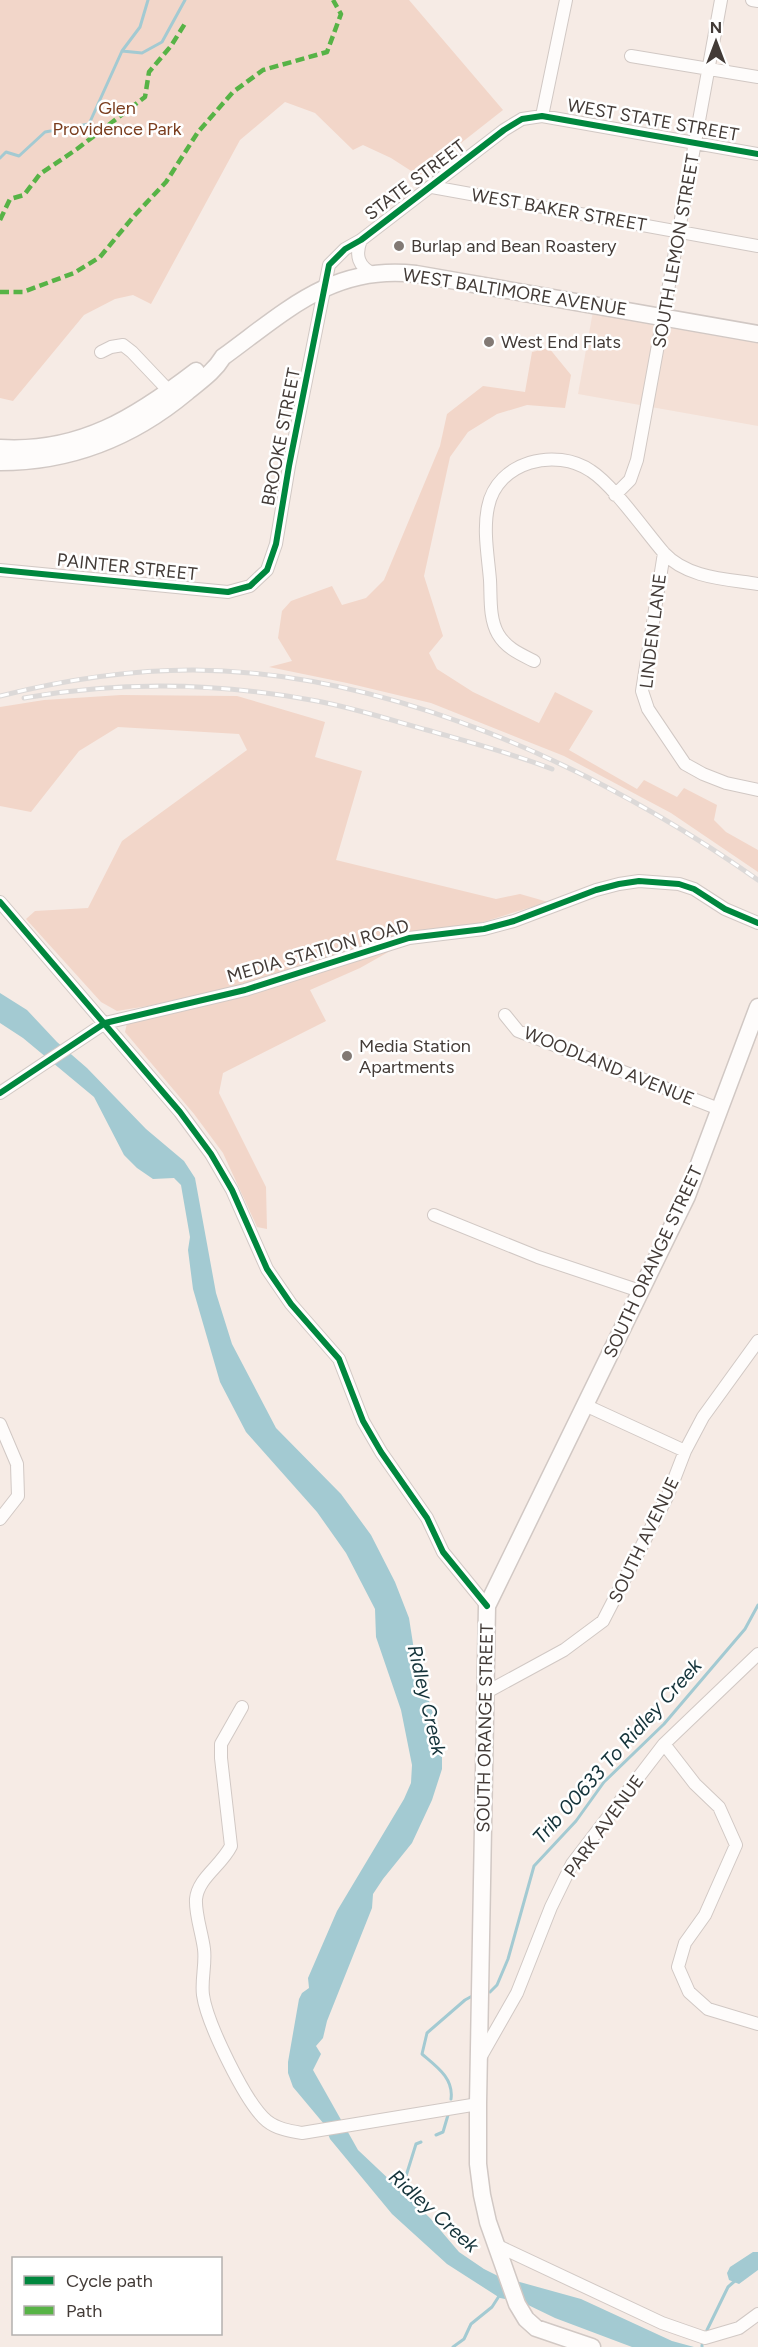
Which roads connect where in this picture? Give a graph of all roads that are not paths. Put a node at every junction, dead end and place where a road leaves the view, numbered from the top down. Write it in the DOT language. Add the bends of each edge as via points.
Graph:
graph roads {
  1 [pos="566,0"];
  2 [pos="722,0"];
  3 [pos="752,0"];
  4 [pos="758,1"];
  5 [pos="631,56"];
  6 [pos="709,68"];
  7 [pos="758,77"];
  8 [pos="542,116"];
  9 [pos="696,143"];
  10 [pos="758,154"];
  11 [pos="432,187"];
  12 [pos="680,231"];
  13 [pos="361,240"];
  14 [pos="758,246"];
  15 [pos="374,274"];
  16 [pos="324,287"];
  17 [pos="664,317"];
  18 [pos="758,334"];
  19 [pos="101,352"];
  20 [pos="223,357"];
  21 [pos="170,391"];
  22 [pos="0,448"];
  23 [pos="0,462"];
  24 [pos="615,495"];
  25 [pos="664,553"];
  26 [pos="0,570"];
  27 [pos="758,584"];
  28 [pos="250,586"];
  29 [pos="534,661"];
  30 [pos="758,790"];
  31 [pos="0,902"];
  32 [pos="758,923"];
  33 [pos="758,1007"];
  34 [pos="505,1015"];
  35 [pos="105,1023"];
  36 [pos="0,1093"];
  37 [pos="719,1109"];
  38 [pos="434,1215"];
  39 [pos="639,1291"];
  40 [pos="758,1341"];
  41 [pos="586,1406"];
  42 [pos="0,1424"];
  43 [pos="685,1451"];
  44 [pos="0,1518"];
  45 [pos="487,1606"];
  46 [pos="758,1654"];
  47 [pos="485,1693"];
  48 [pos="243,1707"];
  49 [pos="664,1744"];
  50 [pos="758,2024"];
  51 [pos="478,2061"];
  52 [pos="478,2104"];
  53 [pos="496,2245"];
  54 [pos="758,2314"];
  55 [pos="592,2347"];
  1 -- 8 [label="street"];
  2 -- 6 [label="street, SOUTH LEMON STREET"];
  3 -- 4 [label="street"];
  5 -- 6 [label="street"];
  6 -- 7 [label="street"];
  6 -- 9 [label="street, SOUTH LEMON STREET"];
  8 -- 9 [label="street, WEST STATE STREET"];
  8 -- 11 [label="street, STATE STREET" via="522,119 504,130"];
  9 -- 10 [label="street, WEST STATE STREET"];
  9 -- 12 [label="street, SOUTH LEMON STREET"];
  11 -- 12 [label="street, WEST BAKER STREET"];
  11 -- 13 [label="street, STATE STREET"];
  12 -- 14 [label="street, WEST BAKER STREET"];
  12 -- 17 [label="street, SOUTH LEMON STREET"];
  13 -- 15 [label="street, STATE STREET" via="357,249 359,260"];
  13 -- 16 [label="street, STATE STREET" via="331,262"];
  15 -- 16 [label="main road, WEST BALTIMORE AVENUE"];
  15 -- 17 [label="main road, WEST BALTIMORE AVENUE" via="416,274"];
  16 -- 20 [label="main road, WEST BALTIMORE AVENUE"];
  16 -- 28 [label="street, BROOKE STREET" via="276,544 267,570"];
  17 -- 18 [label="main road, WEST BALTIMORE AVENUE"];
  17 -- 24 [label="street, SOUTH LEMON STREET" via="633,474"];
  19 -- 21 [label="street" via="123,345"];
  20 -- 21 [label="main road" via="211,359"];
  20 -- 23 [label="main road" via="217,367 165,410 116,438 60,456"];
  21 -- 22 [label="main road" via="135,415 87,436 39,447"];
  24 -- 25 [label="street"];
  24 -- 29 [label="street" via="586,467 555,459 517,469 502,480 491,498 486,531 492,615 505,643"];
  25 -- 27 [label="street" via="692,572"];
  25 -- 30 [label="street, LINDEN LANE" via="642,691 648,709 686,764 726,783"];
  26 -- 28 [label="street, PAINTER STREET" via="228,592"];
  31 -- 35 [label="street"];
  32 -- 35 [label="street, MEDIA STATION ROAD" via="679,884 619,884 514,921 409,939 245,990"];
  33 -- 37 [label="main road, SOUTH ORANGE STREET"];
  34 -- 37 [label="street, WOODLAND AVENUE" via="518,1031"];
  35 -- 36 [label="street, MEDIA STATION ROAD"];
  35 -- 45 [label="street" via="211,1154 232,1190 267,1269 291,1304 339,1359 363,1421 381,1452 428,1518 443,1552"];
  37 -- 39 [label="main road, SOUTH ORANGE STREET" via="687,1196"];
  38 -- 39 [label="street" via="538,1257"];
  39 -- 41 [label="main road, SOUTH ORANGE STREET"];
  40 -- 43 [label="street, SOUTH AVENUE" via="703,1417"];
  41 -- 43 [label="street"];
  41 -- 45 [label="main road, SOUTH ORANGE STREET"];
  42 -- 44 [label="street" via="17,1464 18,1496"];
  43 -- 47 [label="street, SOUTH AVENUE" via="668,1495 603,1621 564,1650"];
  45 -- 47 [label="main road, SOUTH ORANGE STREET"];
  46 -- 49 [label="street, PARK AVENUE"];
  47 -- 51 [label="main road, SOUTH ORANGE STREET"];
  48 -- 52 [label="street" via="221,1744 231,1846 224,1859 202,1880 196,1899 204,1953 203,1996 231,2067 255,2110 269,2123 302,2133"];
  49 -- 50 [label="street" via="718,1807 736,1845 705,1915 685,1943 678,1967 689,1992 708,2010"];
  49 -- 51 [label="street, PARK AVENUE" via="572,1864 517,1993"];
  51 -- 52 [label="main road, SOUTH ORANGE STREET"];
  52 -- 53 [label="main road, SOUTH ORANGE STREET" via="478,2164"];
  53 -- 54 [label="street" via="662,2323 705,2338 739,2328"];
  53 -- 55 [label="main road, SOUTH ORANGE STREET" via="526,2319 536,2328"];
}
